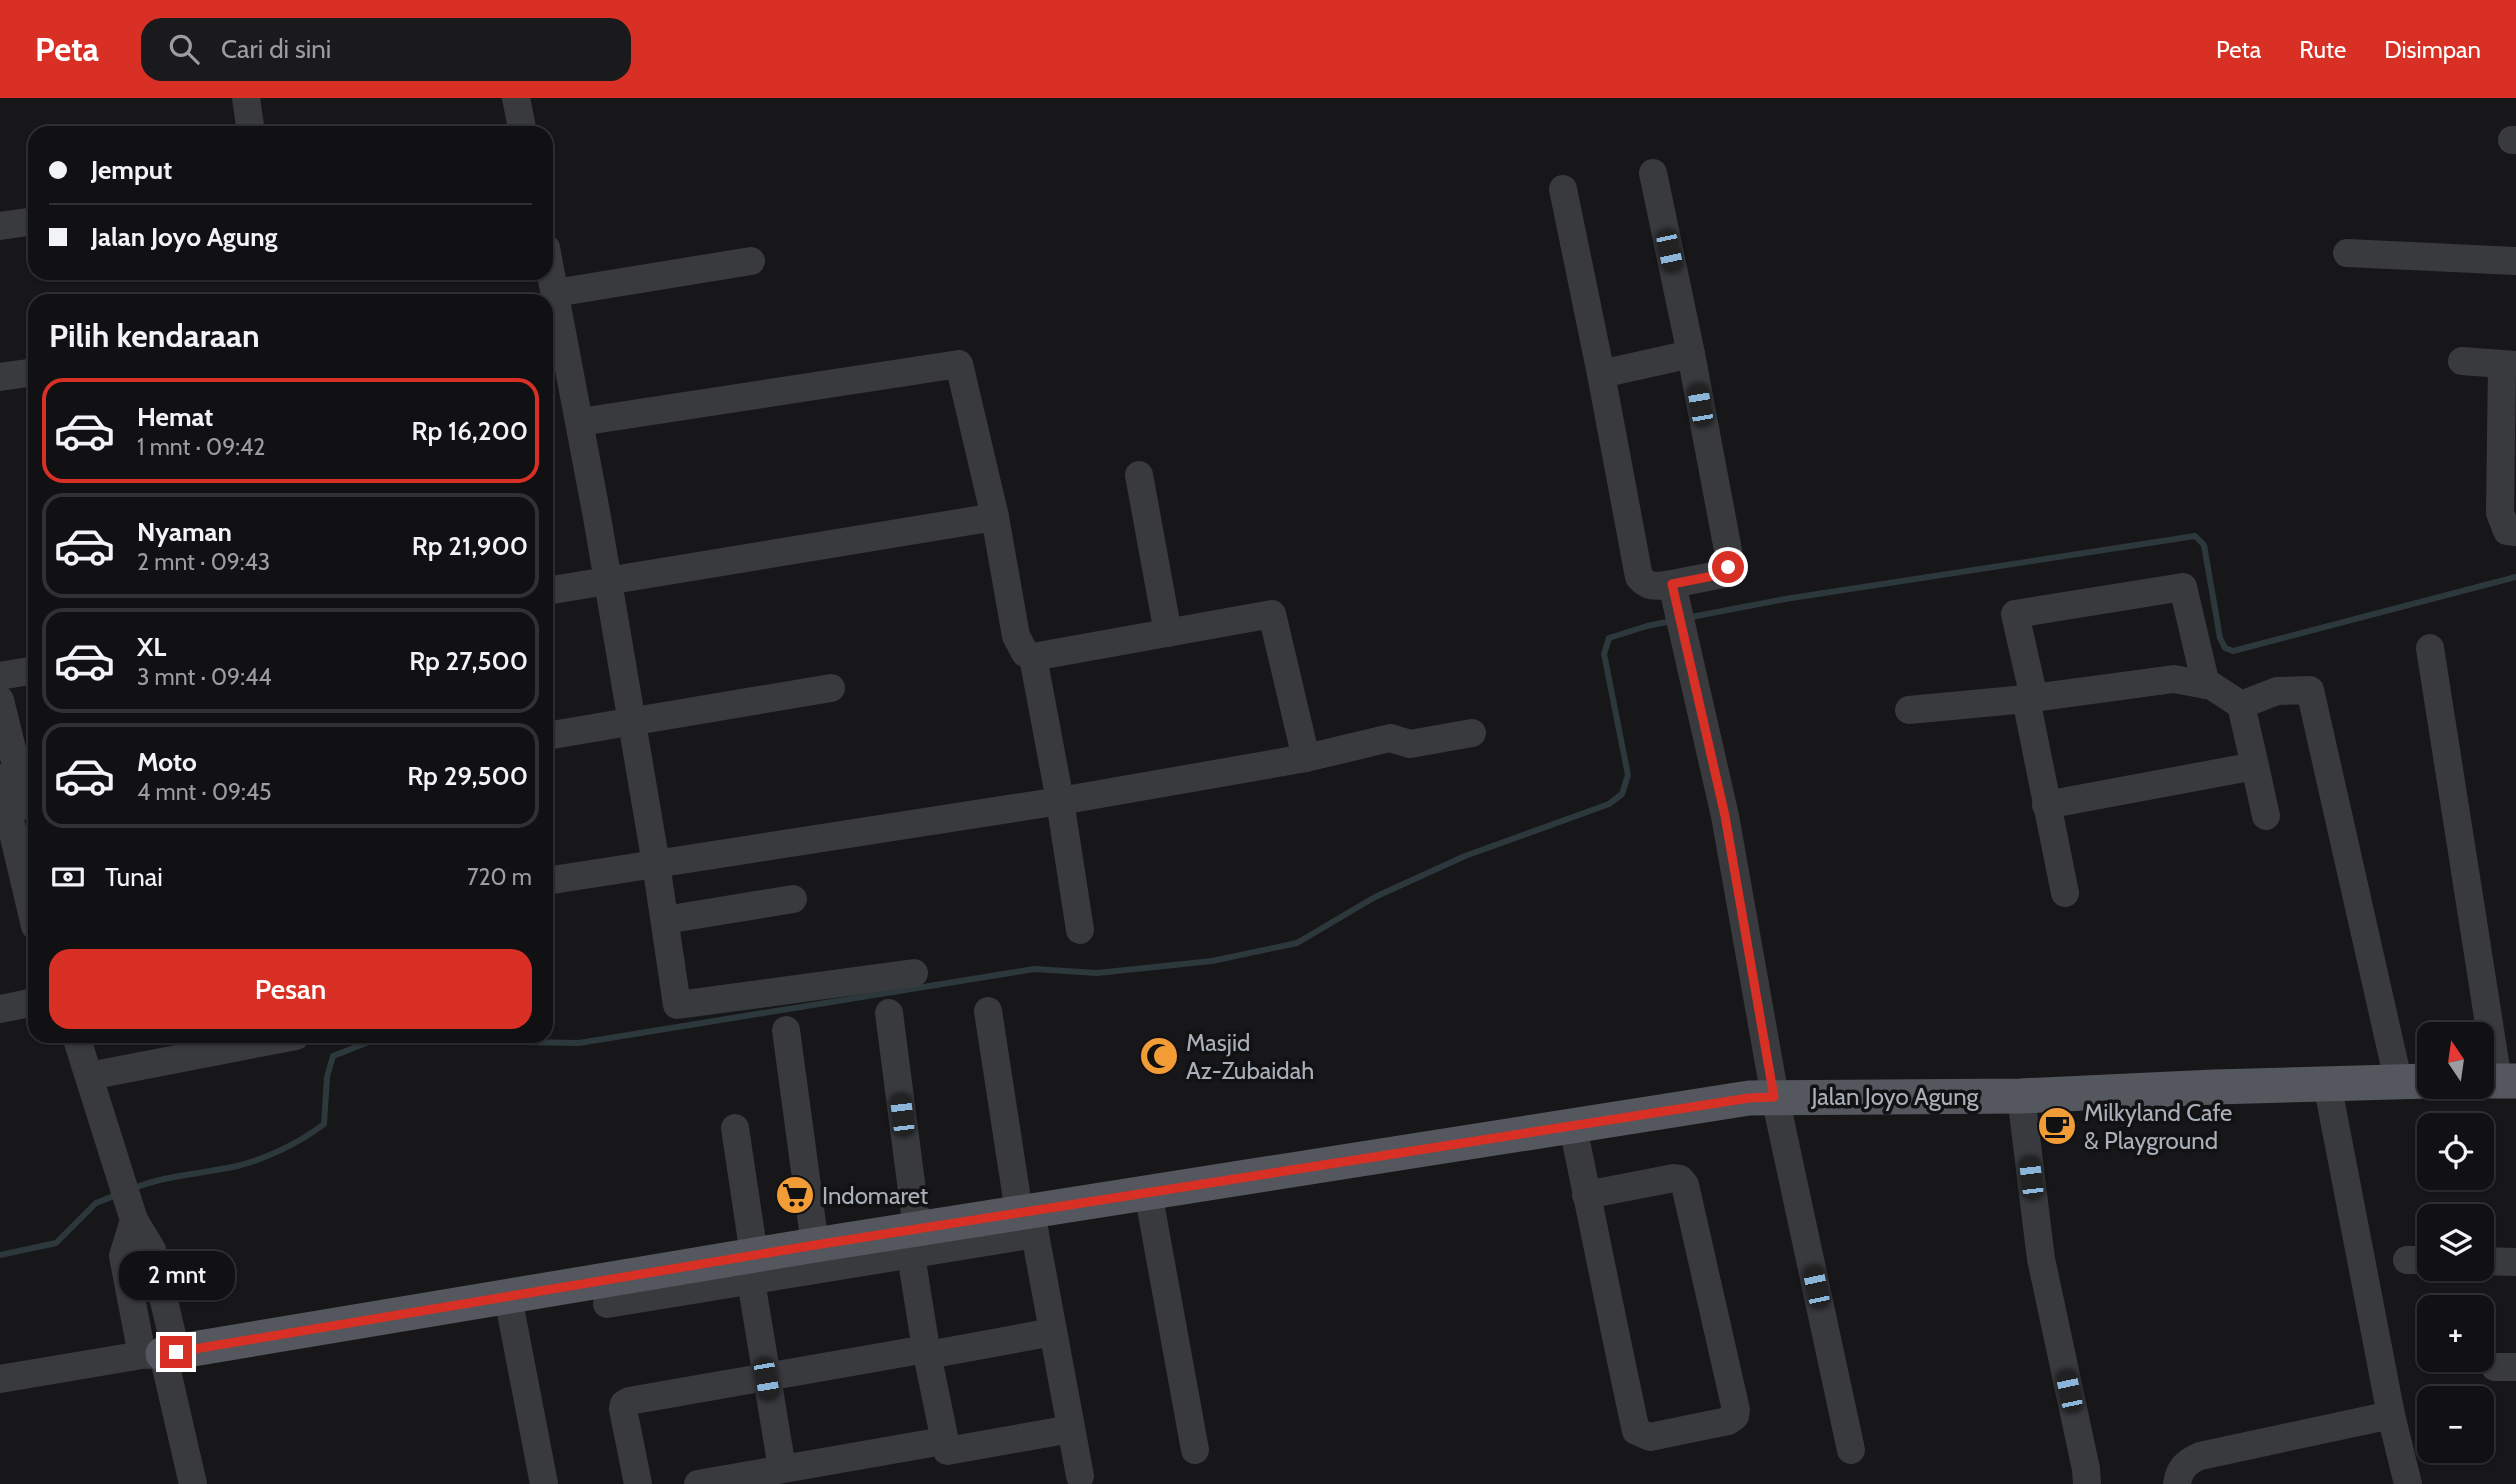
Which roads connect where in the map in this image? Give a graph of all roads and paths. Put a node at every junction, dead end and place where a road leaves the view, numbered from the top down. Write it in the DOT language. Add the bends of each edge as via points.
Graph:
graph roads {
  1 [pos="246,98"];
  2 [pos="516,98"];
  3 [pos="250,126"];
  4 [pos="522,126"];
  5 [pos="1653,173"];
  6 [pos="1563,189"];
  7 [pos="28,222"];
  8 [pos="0,226"];
  9 [pos="2347,253"];
  10 [pos="751,261"];
  11 [pos="2516,261"];
  12 [pos="552,280"];
  13 [pos="555,293"];
  14 [pos="1691,354"];
  15 [pos="2462,361"];
  16 [pos="2509,364"];
  17 [pos="28,374"];
  18 [pos="1601,374"];
  19 [pos="0,377"];
  20 [pos="580,422"];
  21 [pos="1139,475"];
  22 [pos="995,517"];
  23 [pos="2516,532"];
  24 [pos="607,582"];
  25 [pos="553,590"];
  26 [pos="1677,608"];
  27 [pos="1168,633"];
  28 [pos="2430,648"];
  29 [pos="1034,657"];
  30 [pos="28,671"];
  31 [pos="0,676"];
  32 [pos="2206,685"];
  33 [pos="831,688"];
  34 [pos="2030,698"];
  35 [pos="0,700"];
  36 [pos="2241,705"];
  37 [pos="1909,710"];
  38 [pos="631,722"];
  39 [pos="1472,733"];
  40 [pos="553,735"];
  41 [pos="1306,758"];
  42 [pos="2255,766"];
  43 [pos="0,778"];
  44 [pos="1060,801"];
  45 [pos="2046,805"];
  46 [pos="28,810"];
  47 [pos="2266,816"];
  48 [pos="656,864"];
  49 [pos="553,880"];
  50 [pos="2065,893"];
  51 [pos="28,896"];
  52 [pos="793,899"];
  53 [pos="665,920"];
  54 [pos="1080,930"];
  55 [pos="914,973"];
  56 [pos="28,1003"];
  57 [pos="0,1009"];
  58 [pos="988,1010"];
  59 [pos="889,1013"];
  60 [pos="786,1030"];
  61 [pos="78,1043"];
  62 [pos="260,1043"];
  63 [pos="89,1076"];
  64 [pos="2413,1081"];
  65 [pos="2499,1081"];
  66 [pos="2327,1083"];
  67 [pos="2021,1096"];
  68 [pos="1774,1097"];
  69 [pos="735,1128"];
  70 [pos="1573,1128"];
  71 [pos="1148,1192"];
  72 [pos="1586,1195"];
  73 [pos="1028,1219"];
  74 [pos="914,1242"];
  75 [pos="815,1245"];
  76 [pos="2494,1261"];
  77 [pos="2516,1262"];
  78 [pos="752,1268"];
  79 [pos="508,1297"];
  80 [pos="607,1304"];
  81 [pos="1053,1332"];
  82 [pos="927,1352"];
  83 [pos="160,1354"];
  84 [pos="0,1379"];
  85 [pos="766,1379"];
  86 [pos="2391,1415"];
  87 [pos="1071,1429"];
  88 [pos="943,1441"];
  89 [pos="1195,1450"];
  90 [pos="1851,1450"];
  91 [pos="782,1468"];
  92 [pos="1080,1476"];
  93 [pos="193,1484"];
  94 [pos="544,1484"];
  95 [pos="638,1484"];
  96 [pos="698,1484"];
  97 [pos="2087,1484"];
  98 [pos="2177,1484"];
  99 [pos="2408,1484"];
  1 -- 3 [label="street"];
  2 -- 4 [label="street"];
  5 -- 14 [label="street"];
  6 -- 18 [label="street"];
  7 -- 8 [label="street"];
  9 -- 11 [label="street"];
  10 -- 13 [label="street"];
  12 -- 13 [label="street"];
  13 -- 20 [label="street"];
  14 -- 18 [label="street"];
  14 -- 26 [label="street" via="1730,561 1723,574"];
  15 -- 16 [label="street"];
  16 -- 23 [label="street" via="2500,513 2507,531"];
  17 -- 19 [label="street"];
  18 -- 26 [label="street" via="1639,576"];
  20 -- 22 [label="street" via="959,365"];
  20 -- 24 [label="street"];
  21 -- 27 [label="street"];
  22 -- 24 [label="street"];
  22 -- 29 [label="street" via="1016,636 1025,653"];
  24 -- 25 [label="street"];
  24 -- 38 [label="street"];
  26 -- 68 [label="street" via="1725,816"];
  27 -- 29 [label="street"];
  27 -- 41 [label="street" via="1272,614"];
  28 -- 65 [label="street"];
  29 -- 44 [label="street"];
  30 -- 31 [label="street"];
  32 -- 34 [label="street" via="2174,679"];
  32 -- 34 [label="street" via="2183,587 2015,614"];
  32 -- 36 [label="street"];
  33 -- 38 [label="street"];
  34 -- 37 [label="street"];
  34 -- 45 [label="street"];
  35 -- 46 [label="street"];
  36 -- 42 [label="street"];
  36 -- 64 [label="street" via="2277,691 2310,690"];
  38 -- 40 [label="street"];
  38 -- 48 [label="street"];
  39 -- 41 [label="street" via="1410,744 1390,738"];
  41 -- 44 [label="street"];
  42 -- 45 [label="street"];
  42 -- 47 [label="street"];
  43 -- 51 [label="street"];
  44 -- 48 [label="street"];
  44 -- 54 [label="street"];
  45 -- 50 [label="street"];
  48 -- 49 [label="street"];
  48 -- 53 [label="street"];
  52 -- 53 [label="street"];
  53 -- 55 [label="street" via="677,1005"];
  56 -- 57 [label="street"];
  58 -- 73 [label="street"];
  59 -- 74 [label="street"];
  60 -- 75 [label="street"];
  61 -- 63 [label="street"];
  62 -- 63 [label="street"];
  63 -- 83 [label="street" via="128,1201 152,1250"];
  64 -- 66 [label="main road, Jalan Joyo Agung"];
  66 -- 67 [label="main road, Jalan Joyo Agung"];
  66 -- 86 [label="street"];
  67 -- 68 [label="main road, Jalan Joyo Agung"];
  67 -- 97 [label="street" via="2041,1259"];
  68 -- 70 [label="main road, Jalan Joyo Agung"];
  68 -- 90 [label="street"];
  69 -- 78 [label="street"];
  70 -- 71 [label="main road, Jalan Joyo Agung"];
  70 -- 72 [label="street"];
  71 -- 73 [label="main road, Jalan Joyo Agung"];
  71 -- 89 [label="street"];
  72 -- 72 [label="street" via="1636,1430 1650,1437 1728,1421 1736,1410 1685,1185 1674,1178"];
  73 -- 74 [label="main road, Jalan Joyo Agung"];
  73 -- 81 [label="street"];
  74 -- 75 [label="main road, Jalan Joyo Agung"];
  74 -- 78 [label="street"];
  74 -- 82 [label="street"];
  75 -- 78 [label="main road, Jalan Joyo Agung"];
  76 -- 77 [label="street"];
  78 -- 79 [label="main road, Jalan Joyo Agung"];
  78 -- 80 [label="street"];
  78 -- 85 [label="street"];
  79 -- 83 [label="main road, Jalan Joyo Agung"];
  79 -- 94 [label="street"];
  81 -- 82 [label="street"];
  81 -- 87 [label="street"];
  82 -- 85 [label="street"];
  82 -- 88 [label="street"];
  83 -- 84 [label="street"];
  83 -- 93 [label="street"];
  85 -- 91 [label="street"];
  85 -- 95 [label="street" via="624,1405"];
  86 -- 98 [label="street" via="2200,1456 2187,1462"];
  86 -- 99 [label="street"];
  87 -- 88 [label="street" via="951,1451"];
  87 -- 92 [label="street"];
  88 -- 91 [label="street"];
  91 -- 96 [label="street"];
}
